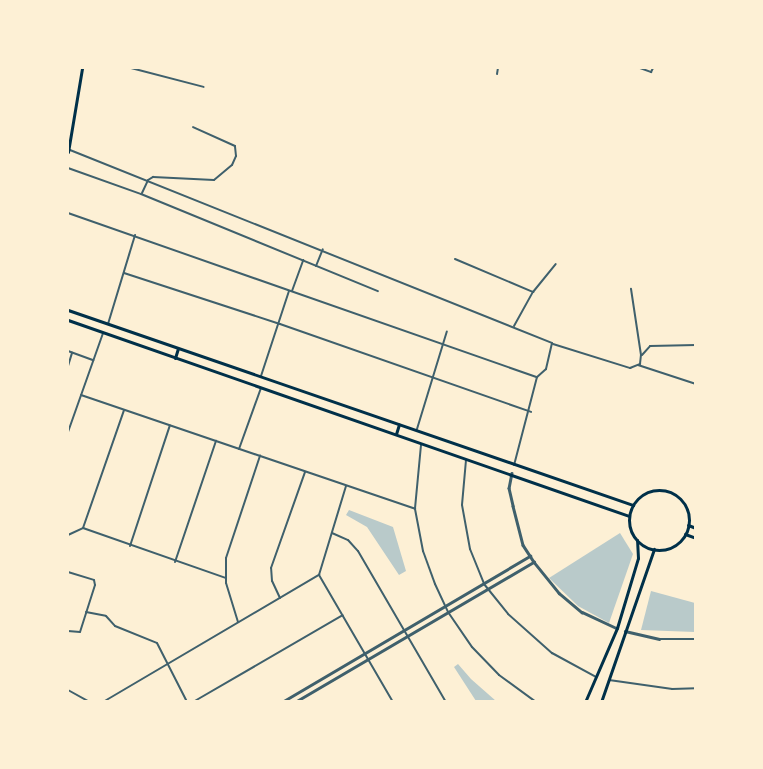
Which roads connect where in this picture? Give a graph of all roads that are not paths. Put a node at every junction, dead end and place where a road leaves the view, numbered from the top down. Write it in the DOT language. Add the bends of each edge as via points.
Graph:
graph roads {
  1 [pos="82,68"];
  2 [pos="131,68"];
  3 [pos="498,68"];
  4 [pos="640,68"];
  5 [pos="653,68"];
  6 [pos="496,74"];
  7 [pos="204,87"];
  8 [pos="193,128"];
  9 [pos="68,150"];
  10 [pos="68,168"];
  11 [pos="148,180"];
  12 [pos="141,194"];
  13 [pos="68,212"];
  14 [pos="136,235"];
  15 [pos="323,249"];
  16 [pos="456,259"];
  17 [pos="303,260"];
  18 [pos="556,264"];
  19 [pos="316,266"];
  20 [pos="124,273"];
  21 [pos="631,289"];
  22 [pos="378,291"];
  23 [pos="291,292"];
  24 [pos="533,292"];
  25 [pos="68,310"];
  26 [pos="68,320"];
  27 [pos="108,324"];
  28 [pos="280,324"];
  29 [pos="514,327"];
  30 [pos="448,331"];
  31 [pos="104,333"];
  32 [pos="443,344"];
  33 [pos="553,344"];
  34 [pos="696,345"];
  35 [pos="178,348"];
  36 [pos="68,351"];
  37 [pos="72,352"];
  38 [pos="642,355"];
  39 [pos="175,358"];
  40 [pos="93,360"];
  41 [pos="638,365"];
  42 [pos="68,366"];
  43 [pos="261,376"];
  44 [pos="537,376"];
  45 [pos="434,377"];
  46 [pos="696,384"];
  47 [pos="261,388"];
  48 [pos="81,395"];
  49 [pos="124,410"];
  50 [pos="531,412"];
  51 [pos="399,424"];
  52 [pos="170,425"];
  53 [pos="417,431"];
  54 [pos="68,432"];
  55 [pos="396,434"];
  56 [pos="216,441"];
  57 [pos="422,442"];
  58 [pos="239,449"];
  59 [pos="260,456"];
  60 [pos="467,458"];
  61 [pos="514,465"];
  62 [pos="305,472"];
  63 [pos="512,473"];
  64 [pos="346,486"];
  65 [pos="633,505"];
  66 [pos="415,510"];
  67 [pos="629,516"];
  68 [pos="688,525"];
  69 [pos="83,528"];
  70 [pos="696,528"];
  71 [pos="332,533"];
  72 [pos="685,534"];
  73 [pos="68,535"];
  74 [pos="696,538"];
  75 [pos="637,540"];
  76 [pos="130,546"];
  77 [pos="654,549"];
  78 [pos="530,556"];
  79 [pos="175,562"];
  80 [pos="534,562"];
  81 [pos="68,572"];
  82 [pos="319,575"];
  83 [pos="226,578"];
  84 [pos="484,584"];
  85 [pos="488,589"];
  86 [pos="280,598"];
  87 [pos="446,607"];
  88 [pos="86,612"];
  89 [pos="448,612"];
  90 [pos="343,615"];
  91 [pos="238,622"];
  92 [pos="617,628"];
  93 [pos="68,631"];
  94 [pos="403,631"];
  95 [pos="625,631"];
  96 [pos="406,637"];
  97 [pos="696,639"];
  98 [pos="364,653"];
  99 [pos="368,658"];
  100 [pos="168,663"];
  101 [pos="596,677"];
  102 [pos="609,680"];
  103 [pos="696,688"];
  104 [pos="68,690"];
  105 [pos="526,697"];
  106 [pos="392,701"];
  107 [pos="90,702"];
  108 [pos="103,702"];
  109 [pos="187,702"];
  110 [pos="193,702"];
  111 [pos="282,702"];
  112 [pos="295,702"];
  113 [pos="388,702"];
  114 [pos="446,702"];
  115 [pos="525,702"];
  116 [pos="536,702"];
  117 [pos="585,702"];
  118 [pos="601,702"];
  1 -- 9 [label="main road"];
  2 -- 7 [label="street"];
  3 -- 6 [label="street"];
  4 -- 5 [label="street" via="651,72"];
  8 -- 11 [label="street" via="235,146 236,156 227,170 214,180 157,177"];
  9 -- 11 [label="street"];
  10 -- 12 [label="street"];
  11 -- 12 [label="street"];
  11 -- 15 [label="street"];
  12 -- 17 [label="street"];
  13 -- 14 [label="street"];
  14 -- 20 [label="street"];
  14 -- 23 [label="street"];
  15 -- 19 [label="street"];
  15 -- 29 [label="street"];
  16 -- 24 [label="street"];
  17 -- 19 [label="street"];
  17 -- 23 [label="street"];
  18 -- 24 [label="street"];
  19 -- 22 [label="street"];
  20 -- 27 [label="street"];
  20 -- 28 [label="street"];
  21 -- 38 [label="street"];
  23 -- 28 [label="street"];
  23 -- 32 [label="street"];
  24 -- 29 [label="street"];
  25 -- 27 [label="main road"];
  26 -- 31 [label="main road"];
  27 -- 35 [label="main road"];
  28 -- 43 [label="street"];
  28 -- 45 [label="street"];
  29 -- 33 [label="street"];
  30 -- 32 [label="street"];
  31 -- 39 [label="main road"];
  31 -- 40 [label="street"];
  32 -- 44 [label="street"];
  32 -- 45 [label="street"];
  33 -- 41 [label="street" via="630,368"];
  33 -- 44 [label="street" via="546,369"];
  34 -- 38 [label="street" via="652,346"];
  35 -- 39 [label="main road"];
  35 -- 43 [label="main road"];
  36 -- 37 [label="street"];
  37 -- 40 [label="street"];
  37 -- 42 [label="street"];
  38 -- 41 [label="street"];
  39 -- 47 [label="main road"];
  40 -- 48 [label="street"];
  41 -- 46 [label="street"];
  43 -- 51 [label="main road"];
  44 -- 50 [label="street"];
  45 -- 50 [label="street"];
  45 -- 53 [label="street"];
  47 -- 55 [label="main road"];
  47 -- 58 [label="street"];
  48 -- 49 [label="street"];
  48 -- 54 [label="street"];
  49 -- 52 [label="street"];
  49 -- 69 [label="street"];
  50 -- 61 [label="street"];
  51 -- 53 [label="main road"];
  51 -- 55 [label="main road"];
  52 -- 56 [label="street"];
  52 -- 76 [label="street"];
  53 -- 61 [label="main road"];
  55 -- 57 [label="main road"];
  56 -- 58 [label="street"];
  56 -- 79 [label="street"];
  57 -- 60 [label="main road"];
  57 -- 66 [label="street"];
  58 -- 59 [label="street"];
  59 -- 62 [label="street"];
  59 -- 83 [label="street" via="226,558"];
  60 -- 63 [label="main road"];
  60 -- 84 [label="street" via="462,505 470,549"];
  61 -- 65 [label="main road"];
  62 -- 64 [label="street"];
  62 -- 86 [label="street" via="271,568 272,581"];
  63 -- 67 [label="main road"];
  63 -- 78 [label="street" via="509,488 512,506 523,545"];
  64 -- 66 [label="street"];
  64 -- 71 [label="street"];
  65 -- 67 [label="main road"];
  65 -- 68 [label="main road" via="650,492 670,492 686,509"];
  66 -- 87 [label="street" via="423,551"];
  67 -- 75 [label="main road"];
  68 -- 70 [label="main road"];
  68 -- 72 [label="main road"];
  69 -- 73 [label="street"];
  69 -- 76 [label="street"];
  71 -- 82 [label="street"];
  71 -- 94 [label="street" via="348,540 358,551"];
  72 -- 74 [label="main road"];
  72 -- 77 [label="main road" via="670,548"];
  75 -- 77 [label="main road"];
  75 -- 92 [label="main road" via="638,558"];
  76 -- 79 [label="street"];
  77 -- 95 [label="main road"];
  78 -- 80 [label="street"];
  78 -- 84 [label="street"];
  79 -- 83 [label="street"];
  80 -- 85 [label="street"];
  80 -- 92 [label="street" via="559,593 582,612"];
  81 -- 88 [label="street" via="95,582"];
  82 -- 86 [label="street"];
  82 -- 90 [label="street"];
  83 -- 91 [label="street"];
  84 -- 85 [label="street"];
  84 -- 87 [label="street"];
  85 -- 89 [label="street"];
  85 -- 101 [label="street" via="508,614 552,653"];
  86 -- 91 [label="street"];
  87 -- 89 [label="street"];
  87 -- 94 [label="street"];
  88 -- 93 [label="street" via="78,634"];
  88 -- 100 [label="street" via="106,616 115,626 153,640"];
  89 -- 96 [label="street"];
  89 -- 105 [label="street" via="492,668"];
  90 -- 98 [label="street"];
  90 -- 110 [label="street"];
  91 -- 100 [label="street"];
  92 -- 101 [label="main road"];
  94 -- 96 [label="street"];
  94 -- 98 [label="street"];
  95 -- 97 [label="street" via="659,639"];
  95 -- 102 [label="main road"];
  96 -- 99 [label="street"];
  96 -- 114 [label="street"];
  98 -- 99 [label="street"];
  98 -- 111 [label="street"];
  99 -- 106 [label="street"];
  99 -- 112 [label="street"];
  100 -- 108 [label="street"];
  100 -- 109 [label="street"];
  101 -- 117 [label="main road"];
  102 -- 103 [label="street" via="672,689"];
  102 -- 118 [label="main road"];
  104 -- 107 [label="street"];
  105 -- 115 [label="street"];
  105 -- 116 [label="street"];
  106 -- 113 [label="street"];
}
